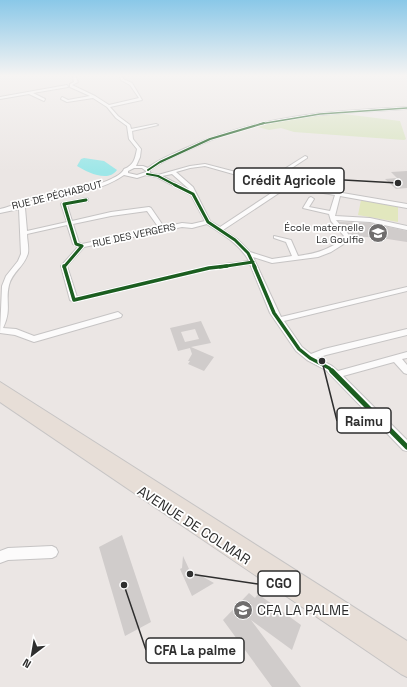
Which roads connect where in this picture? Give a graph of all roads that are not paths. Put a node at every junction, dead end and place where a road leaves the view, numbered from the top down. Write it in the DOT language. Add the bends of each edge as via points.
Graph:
graph roads {
  1 [pos="110,108"];
  2 [pos="407,108"];
  3 [pos="156,125"];
  4 [pos="130,130"];
  5 [pos="305,157"];
  6 [pos="157,164"];
  7 [pos="138,166"];
  8 [pos="148,172"];
  9 [pos="124,173"];
  10 [pos="174,173"];
  11 [pos="130,176"];
  12 [pos="158,176"];
  13 [pos="114,180"];
  14 [pos="267,182"];
  15 [pos="186,184"];
  16 [pos="177,186"];
  17 [pos="286,186"];
  18 [pos="193,194"];
  19 [pos="338,194"];
  20 [pos="311,199"];
  21 [pos="86,200"];
  22 [pos="407,206"];
  23 [pos="0,210"];
  24 [pos="332,216"];
  25 [pos="208,222"];
  26 [pos="69,223"];
  27 [pos="407,228"];
  28 [pos="162,229"];
  29 [pos="219,230"];
  30 [pos="24,234"];
  31 [pos="276,237"];
  32 [pos="82,246"];
  33 [pos="248,253"];
  34 [pos="296,258"];
  35 [pos="272,261"];
  36 [pos="254,263"];
  37 [pos="407,289"];
  38 [pos="118,315"];
  39 [pos="278,320"];
  40 [pos="0,326"];
  41 [pos="0,330"];
  42 [pos="407,332"];
  43 [pos="407,355"];
  44 [pos="310,358"];
  45 [pos="396,358"];
  46 [pos="407,371"];
  47 [pos="336,375"];
  48 [pos="0,386"];
  49 [pos="0,396"];
  50 [pos="407,447"];
  51 [pos="52,552"];
  52 [pos="0,557"];
  53 [pos="407,651"];
  54 [pos="407,668"];
  1 -- 4 [label="street"];
  2 -- 6 [label="street" via="317,114 267,121 222,133"];
  3 -- 4 [label="street"];
  4 -- 7 [label="street" via="130,139 139,149"];
  5 -- 14 [label="street"];
  6 -- 7 [label="street"];
  6 -- 8 [label="street"];
  7 -- 8 [label="street"];
  7 -- 9 [label="street, RUE DE PÉCHABOUT"];
  8 -- 11 [label="street, RUE DE PÉCHABOUT" via="137,177"];
  8 -- 12 [label="street"];
  9 -- 11 [label="street"];
  9 -- 13 [label="street, RUE DE PÉCHABOUT"];
  10 -- 15 [label="street"];
  11 -- 13 [label="street, RUE DE PÉCHABOUT"];
  12 -- 14 [label="street" via="205,165"];
  12 -- 16 [label="street"];
  13 -- 23 [label="street, RUE DE PÉCHABOUT"];
  14 -- 17 [label="street"];
  15 -- 16 [label="street"];
  15 -- 18 [label="street"];
  16 -- 18 [label="street"];
  17 -- 19 [label="street"];
  17 -- 29 [label="street"];
  18 -- 25 [label="street"];
  19 -- 22 [label="street"];
  19 -- 24 [label="street"];
  20 -- 24 [label="street" via="306,208"];
  21 -- 26 [label="street" via="64,204"];
  23 -- 30 [label="street" via="22,207"];
  24 -- 27 [label="street" via="370,220"];
  24 -- 34 [label="street" via="335,224 347,236 347,240 318,255"];
  25 -- 28 [label="street, RUE DES VERGERS"];
  25 -- 29 [label="street"];
  26 -- 28 [label="street" via="149,209"];
  26 -- 30 [label="street"];
  26 -- 32 [label="street" via="76,244"];
  28 -- 32 [label="street, RUE DES VERGERS"];
  29 -- 33 [label="street" via="235,240"];
  30 -- 40 [label="street" via="25,254 7,280 4,292 6,310"];
  31 -- 34 [label="street" via="289,241"];
  32 -- 36 [label="street" via="64,266 74,300 209,268"];
  33 -- 35 [label="street"];
  33 -- 36 [label="street"];
  34 -- 35 [label="street"];
  35 -- 36 [label="street"];
  36 -- 39 [label="street"];
  37 -- 39 [label="street"];
  38 -- 41 [label="street" via="34,339 16,332"];
  39 -- 44 [label="street" via="299,349"];
  42 -- 44 [label="street" via="324,352"];
  43 -- 45 [label="street"];
  44 -- 47 [label="street" via="326,366"];
  45 -- 46 [label="street"];
  45 -- 47 [label="street"];
  47 -- 50 [label="street"];
  48 -- 53 [label="main road, AVENUE DE COLMAR"];
  49 -- 54 [label="main road, AVENUE DE COLMAR"];
  51 -- 52 [label="street" via="8,554"];
}
